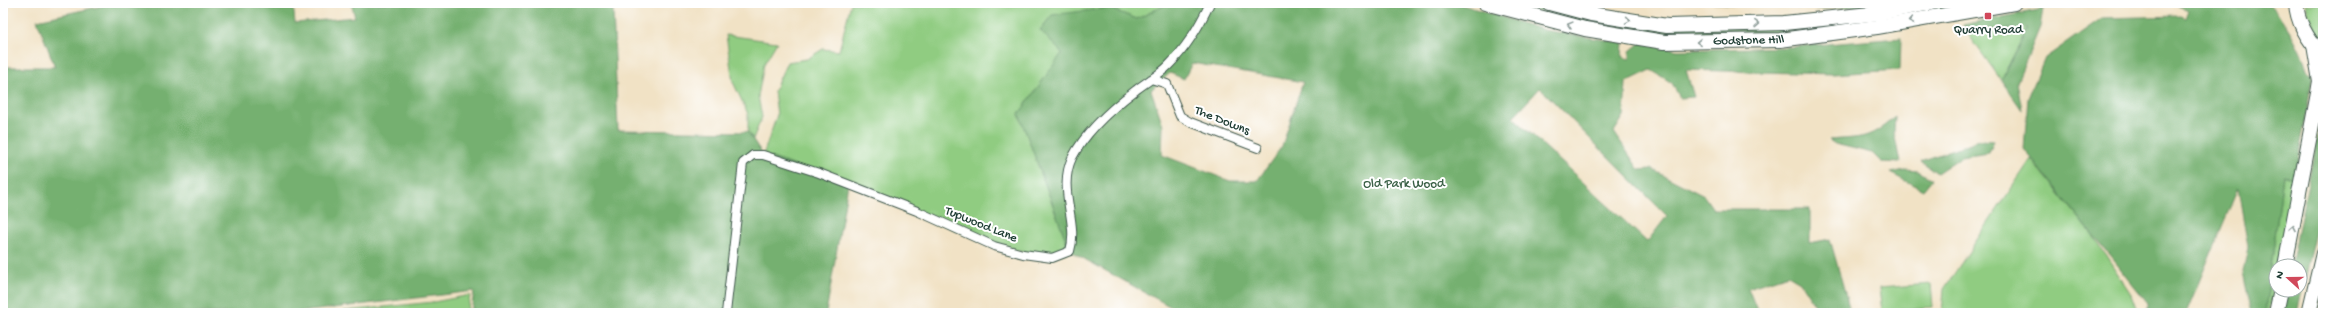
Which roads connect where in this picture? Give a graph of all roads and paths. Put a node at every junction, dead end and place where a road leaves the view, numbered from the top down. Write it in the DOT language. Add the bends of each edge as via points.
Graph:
graph roads {
  1 [pos="1210,3"];
  2 [pos="1485,3"];
  3 [pos="1549,3"];
  4 [pos="1931,3"];
  5 [pos="2014,3"];
  6 [pos="2286,3"];
  7 [pos="2296,9"];
  8 [pos="2318,50"];
  9 [pos="1151,79"];
  10 [pos="1258,148"];
  11 [pos="2323,253"];
  12 [pos="2287,258"];
  13 [pos="2279,298"];
  14 [pos="726,313"];
  15 [pos="2276,313"];
  16 [pos="2309,313"];
  1 -- 9 [label="street, Tupwood Lane" via="1202,19 1168,67"];
  5 -- 2 [label="highway, Godstone Hill, one-way" via="1877,27 1780,40 1664,42 1585,29"];
  3 -- 4 [label="highway, Godstone Hill, one-way" via="1591,14 1667,26 1784,23 1880,14"];
  6 -- 7 [label="highway"];
  7 -- 8 [label="highway"];
  12 -- 8 [label="highway, one-way" via="2320,81"];
  9 -- 10 [label="street, The Downs" via="1167,84 1180,116"];
  9 -- 14 [label="street, Tupwood Lane" via="1097,124 1072,159 1068,172 1066,199 1073,240 1070,251 1052,258 994,246 917,211 819,173 763,155 753,155 743,163"];
  11 -- 16 [label="highway"];
  13 -- 15 [label="highway"];
}
